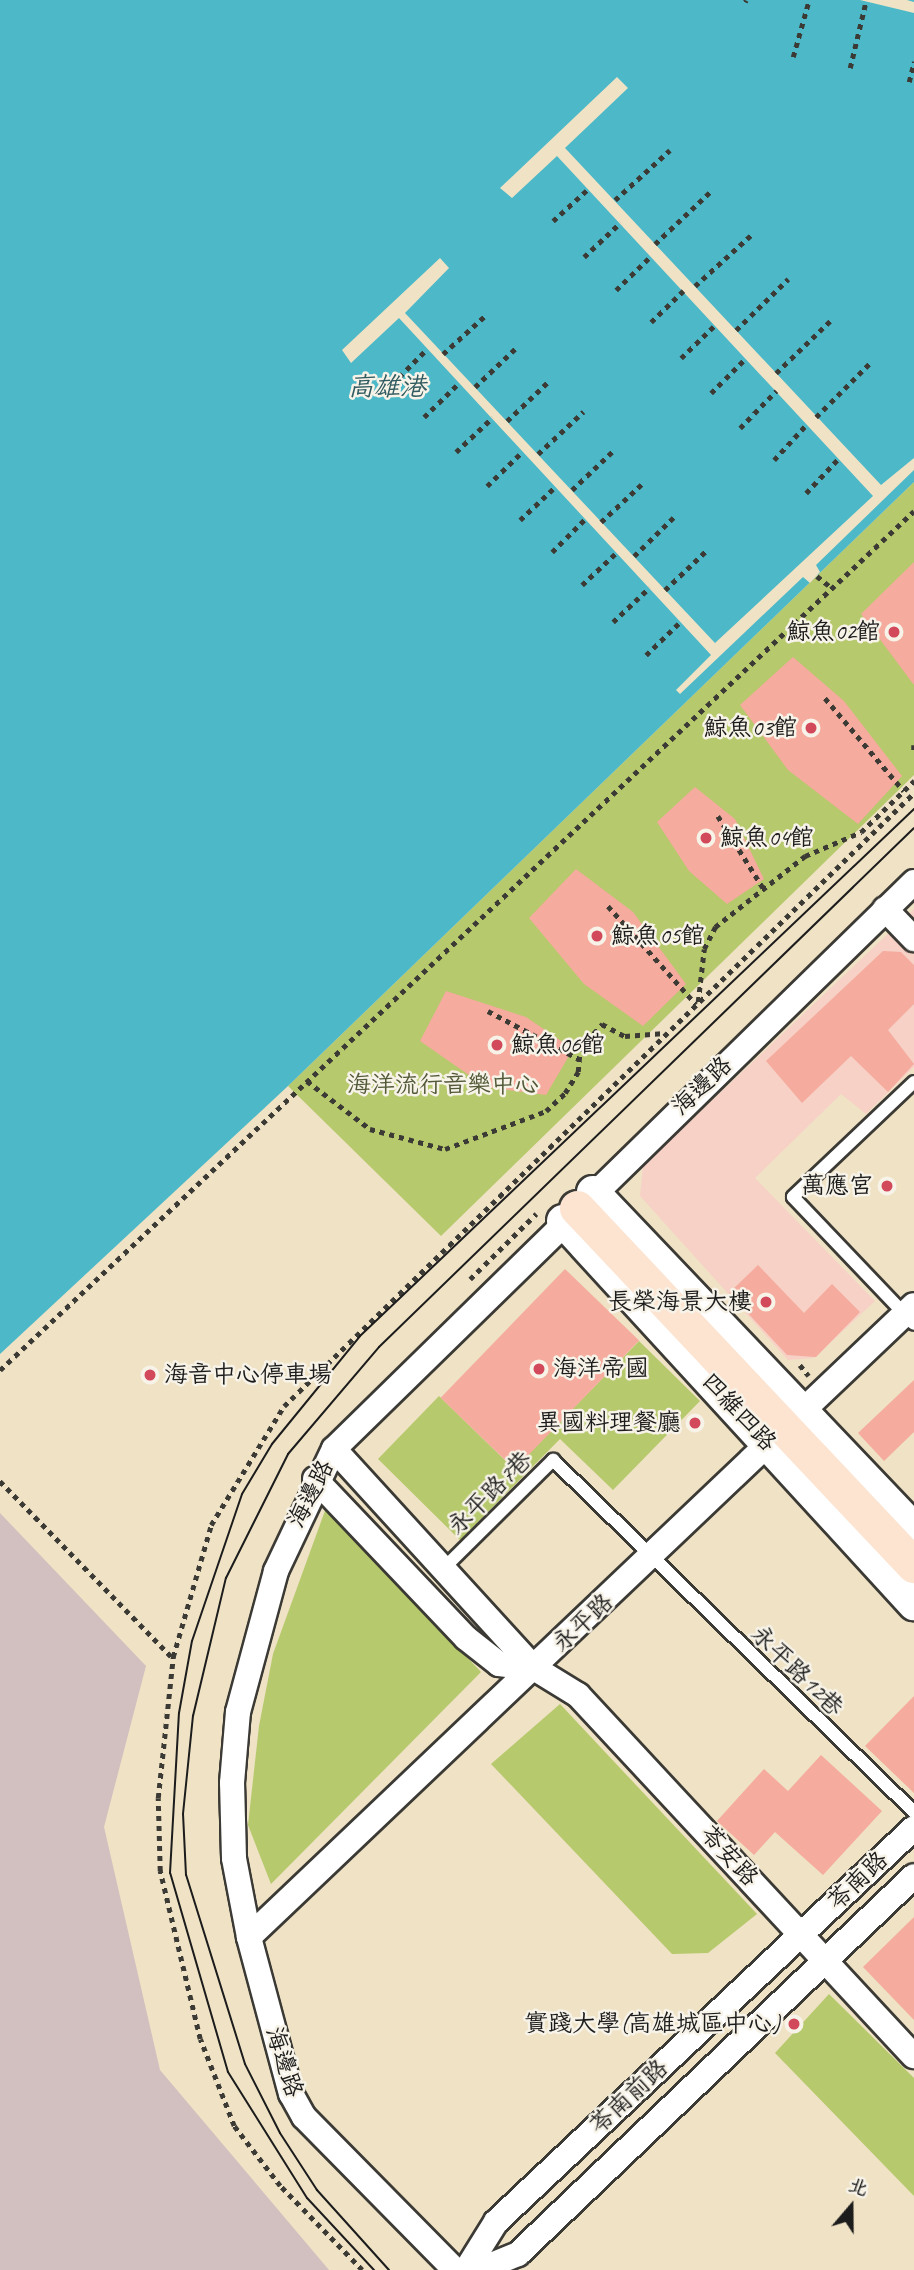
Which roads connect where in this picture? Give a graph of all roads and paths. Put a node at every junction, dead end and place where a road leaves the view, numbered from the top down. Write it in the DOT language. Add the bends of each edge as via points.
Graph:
graph roads {
  1 [pos="808,0"];
  2 [pos="866,1"];
  3 [pos="793,57"];
  4 [pos="914,62"];
  5 [pos="850,68"];
  6 [pos="909,82"];
  7 [pos="670,150"];
  8 [pos="588,189"];
  9 [pos="711,191"];
  10 [pos="615,201"];
  11 [pos="553,220"];
  12 [pos="620,223"];
  13 [pos="751,235"];
  14 [pos="655,244"];
  15 [pos="651,256"];
  16 [pos="584,257"];
  17 [pos="788,279"];
  18 [pos="695,286"];
  19 [pos="616,290"];
  20 [pos="683,290"];
  21 [pos="486,315"];
  22 [pos="831,320"];
  23 [pos="651,323"];
  24 [pos="715,325"];
  25 [pos="736,330"];
  26 [pos="517,347"];
  27 [pos="427,349"];
  28 [pos="443,354"];
  29 [pos="681,358"];
  30 [pos="746,358"];
  31 [pos="872,362"];
  32 [pos="775,373"];
  33 [pos="549,381"];
  34 [pos="459,383"];
  35 [pos="392,384"];
  36 [pos="475,387"];
  37 [pos="776,391"];
  38 [pos="711,393"];
  39 [pos="583,412"];
  40 [pos="424,417"];
  41 [pos="816,417"];
  42 [pos="492,418"];
  43 [pos="507,421"];
  44 [pos="807,424"];
  45 [pos="740,428"];
  46 [pos="615,449"];
  47 [pos="456,452"];
  48 [pos="522,452"];
  49 [pos="538,454"];
  50 [pos="839,458"];
  51 [pos="774,460"];
  52 [pos="644,482"];
  53 [pos="487,486"];
  54 [pos="555,487"];
  55 [pos="572,490"];
  56 [pos="806,492"];
  57 [pos="914,511"];
  58 [pos="674,517"];
  59 [pos="585,519"];
  60 [pos="520,520"];
  61 [pos="601,522"];
  62 [pos="706,551"];
  63 [pos="552,552"];
  64 [pos="616,552"];
  65 [pos="634,556"];
  66 [pos="817,576"];
  67 [pos="582,585"];
  68 [pos="649,588"];
  69 [pos="832,588"];
  70 [pos="665,590"];
  71 [pos="613,622"];
  72 [pos="680,622"];
  73 [pos="646,655"];
  74 [pos="825,698"];
  75 [pos="914,745"];
  76 [pos="914,754"];
  77 [pos="914,781"];
  78 [pos="904,790"];
  79 [pos="718,816"];
  80 [pos="914,882"];
  81 [pos="765,891"];
  82 [pos="608,906"];
  83 [pos="885,909"];
  84 [pos="914,939"];
  85 [pos="488,1011"];
  86 [pos="666,1033"];
  87 [pos="579,1059"];
  88 [pos="307,1081"];
  89 [pos="914,1083"];
  90 [pos="577,1207"];
  91 [pos="911,1314"];
  92 [pos="0,1370"];
  93 [pos="785,1428"];
  94 [pos="334,1449"];
  95 [pos="315,1479"];
  96 [pos="0,1481"];
  97 [pos="914,1529"];
  98 [pos="651,1560"];
  99 [pos="914,1565"];
  100 [pos="446,1566"];
  101 [pos="914,1604"];
  102 [pos="173,1657"];
  103 [pos="534,1668"];
  104 [pos="914,1812"];
  105 [pos="914,1828"];
  106 [pos="914,1876"];
  107 [pos="803,1933"];
  108 [pos="249,1937"];
  109 [pos="828,1960"];
  110 [pos="914,2056"];
  111 [pos="455,2270"];
  112 [pos="466,2270"];
  113 [pos="479,2270"];
  1 -- 3 [label="path"];
  2 -- 5 [label="path"];
  4 -- 6 [label="path"];
  7 -- 10 [label="path"];
  8 -- 11 [label="path"];
  9 -- 14 [label="path"];
  12 -- 16 [label="path"];
  13 -- 18 [label="path"];
  15 -- 19 [label="path"];
  17 -- 25 [label="path"];
  20 -- 23 [label="path"];
  21 -- 28 [label="path"];
  22 -- 32 [label="path"];
  24 -- 29 [label="path"];
  26 -- 36 [label="path"];
  27 -- 35 [label="path"];
  30 -- 38 [label="path"];
  31 -- 41 [label="path"];
  33 -- 43 [label="path"];
  34 -- 40 [label="path"];
  37 -- 45 [label="path"];
  39 -- 49 [label="path"];
  42 -- 47 [label="path"];
  44 -- 51 [label="path"];
  46 -- 55 [label="path"];
  48 -- 53 [label="path"];
  50 -- 56 [label="path"];
  52 -- 61 [label="path"];
  54 -- 60 [label="path"];
  57 -- 69 [label="path"];
  58 -- 65 [label="path"];
  59 -- 63 [label="path"];
  62 -- 70 [label="path"];
  64 -- 67 [label="path"];
  66 -- 69 [label="path"];
  68 -- 71 [label="path"];
  69 -- 88 [label="path"];
  72 -- 73 [label="path"];
  74 -- 78 [label="path"];
  75 -- 76 [label="path"];
  77 -- 78 [label="path"];
  78 -- 81 [label="path" via="861,832 805,856"];
  79 -- 81 [label="path"];
  80 -- 83 [label="street, 海邊路"];
  81 -- 82 [label="path" via="715,927 704,949 697,1003"];
  83 -- 84 [label="street"];
  83 -- 90 [label="street, 海邊路"];
  85 -- 87 [label="path"];
  86 -- 87 [label="path" via="625,1036 601,1024 580,1048"];
  87 -- 88 [label="path" via="565,1093 546,1111 445,1149 370,1129"];
  88 -- 92 [label="path"];
  89 -- 91 [label="lane" via="793,1197"];
  90 -- 93 [label="main road, 四維四路"];
  90 -- 94 [label="street, 海邊路"];
  91 -- 93 [label="street, 永平路"];
  93 -- 97 [label="street, 四維四路"];
  93 -- 98 [label="street, 永平路"];
  93 -- 99 [label="main road, 四維四路"];
  93 -- 101 [label="street, 四維四路"];
  94 -- 95 [label="street, 海邊路"];
  94 -- 100 [label="street, 苓安路"];
  95 -- 103 [label="street, 苓安路" via="466,1637 499,1664"];
  95 -- 108 [label="street, 海邊路" via="272,1582 238,1712 234,1858"];
  96 -- 102 [label="path"];
  98 -- 100 [label="lane, 永平路7巷" via="553,1460"];
  98 -- 103 [label="street, 永平路"];
  98 -- 104 [label="lane, 永平路12巷"];
  100 -- 103 [label="street, 苓安路"];
  103 -- 107 [label="street, 苓安路" via="578,1695"];
  103 -- 108 [label="street, 永平路"];
  105 -- 107 [label="street, 苓南路"];
  106 -- 109 [label="street, 苓南路"];
  107 -- 109 [label="street, 苓安路"];
  107 -- 112 [label="street, 苓南前路" via="496,2222"];
  108 -- 111 [label="street, 海邊路" via="291,2094 304,2118"];
  109 -- 110 [label="street, 苓安路"];
  109 -- 113 [label="street, 苓南前路" via="518,2253"];
}
